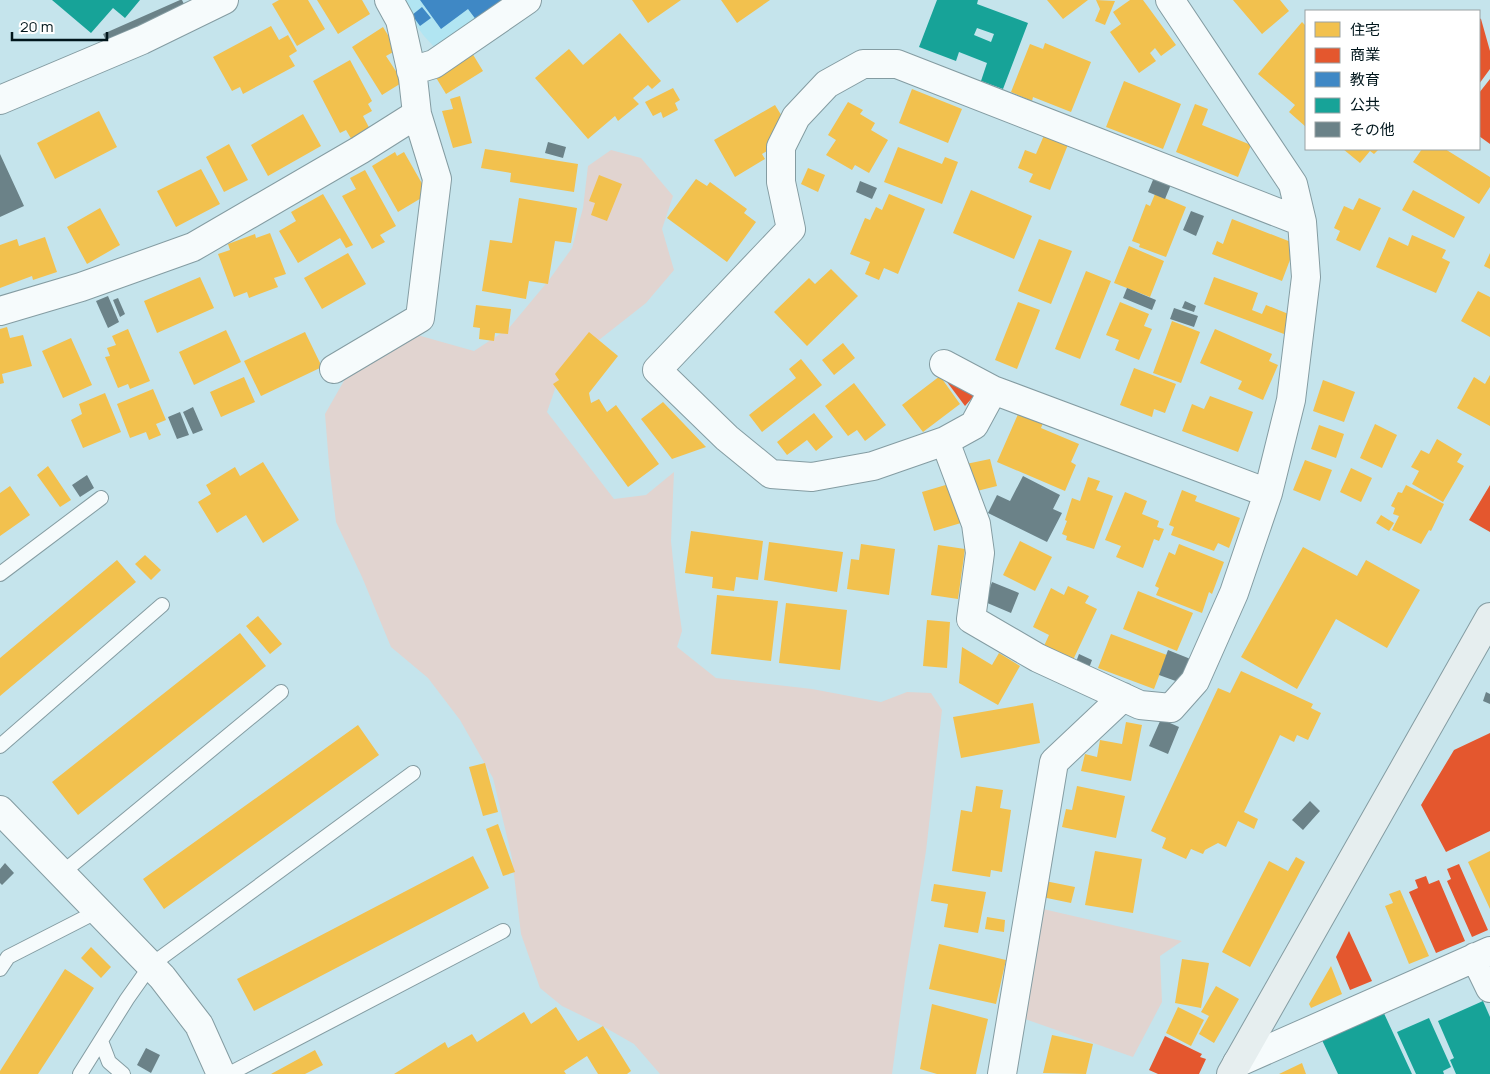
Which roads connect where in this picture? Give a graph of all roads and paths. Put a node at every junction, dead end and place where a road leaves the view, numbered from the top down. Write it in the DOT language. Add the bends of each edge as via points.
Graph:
graph roads {
  1 [pos="224,0"];
  2 [pos="389,0"];
  3 [pos="527,0"];
  4 [pos="1170,0"];
  5 [pos="411,71"];
  6 [pos="0,100"];
  7 [pos="417,114"];
  8 [pos="1302,222"];
  9 [pos="0,311"];
  10 [pos="944,364"];
  11 [pos="334,369"];
  12 [pos="993,390"];
  13 [pos="946,441"];
  14 [pos="1268,493"];
  15 [pos="101,498"];
  16 [pos="0,574"];
  17 [pos="162,605"];
  18 [pos="1490,617"];
  19 [pos="281,692"];
  20 [pos="1123,697"];
  21 [pos="0,746"];
  22 [pos="413,773"];
  23 [pos="0,810"];
  24 [pos="62,873"];
  25 [pos="98,911"];
  26 [pos="503,931"];
  27 [pos="1483,954"];
  28 [pos="3,959"];
  29 [pos="151,965"];
  30 [pos="1490,988"];
  31 [pos="101,1041"];
  32 [pos="1234,1068"];
  33 [pos="80,1074"];
  34 [pos="123,1074"];
  35 [pos="221,1074"];
  36 [pos="229,1074"];
  37 [pos="1002,1074"];
  1 -- 6 [label="street" via="142,40"];
  2 -- 5 [label="street" via="400,20"];
  3 -- 5 [label="street" via="434,64"];
  4 -- 8 [label="street" via="1293,184"];
  5 -- 7 [label="street"];
  7 -- 9 [label="street" via="192,247 81,287"];
  7 -- 11 [label="street" via="437,179 420,318"];
  8 -- 13 [label="street" via="897,64 863,64 827,84 796,116 781,147 780,182 791,228 657,370 727,438 771,474 812,477 873,466"];
  8 -- 14 [label="street" via="1306,277 1291,400"];
  10 -- 12 [label="street"];
  12 -- 13 [label="street" via="974,425"];
  12 -- 14 [label="street"];
  13 -- 20 [label="street" via="976,524 980,553 971,619 1038,658"];
  14 -- 20 [label="street" via="1234,593 1195,681 1171,708 1140,705"];
  15 -- 16 [label="lane"];
  17 -- 21 [label="lane"];
  18 -- 32 [label="street"];
  19 -- 24 [label="lane"];
  20 -- 37 [label="street" via="1054,762"];
  22 -- 29 [label="lane"];
  23 -- 24 [label="street"];
  24 -- 25 [label="street"];
  25 -- 28 [label="lane"];
  25 -- 29 [label="street"];
  26 -- 36 [label="lane"];
  27 -- 30 [label="street"];
  27 -- 32 [label="street"];
  29 -- 31 [label="lane"];
  29 -- 35 [label="street" via="199,1025"];
  31 -- 33 [label="lane"];
  31 -- 34 [label="lane" via="109,1062"];
}
